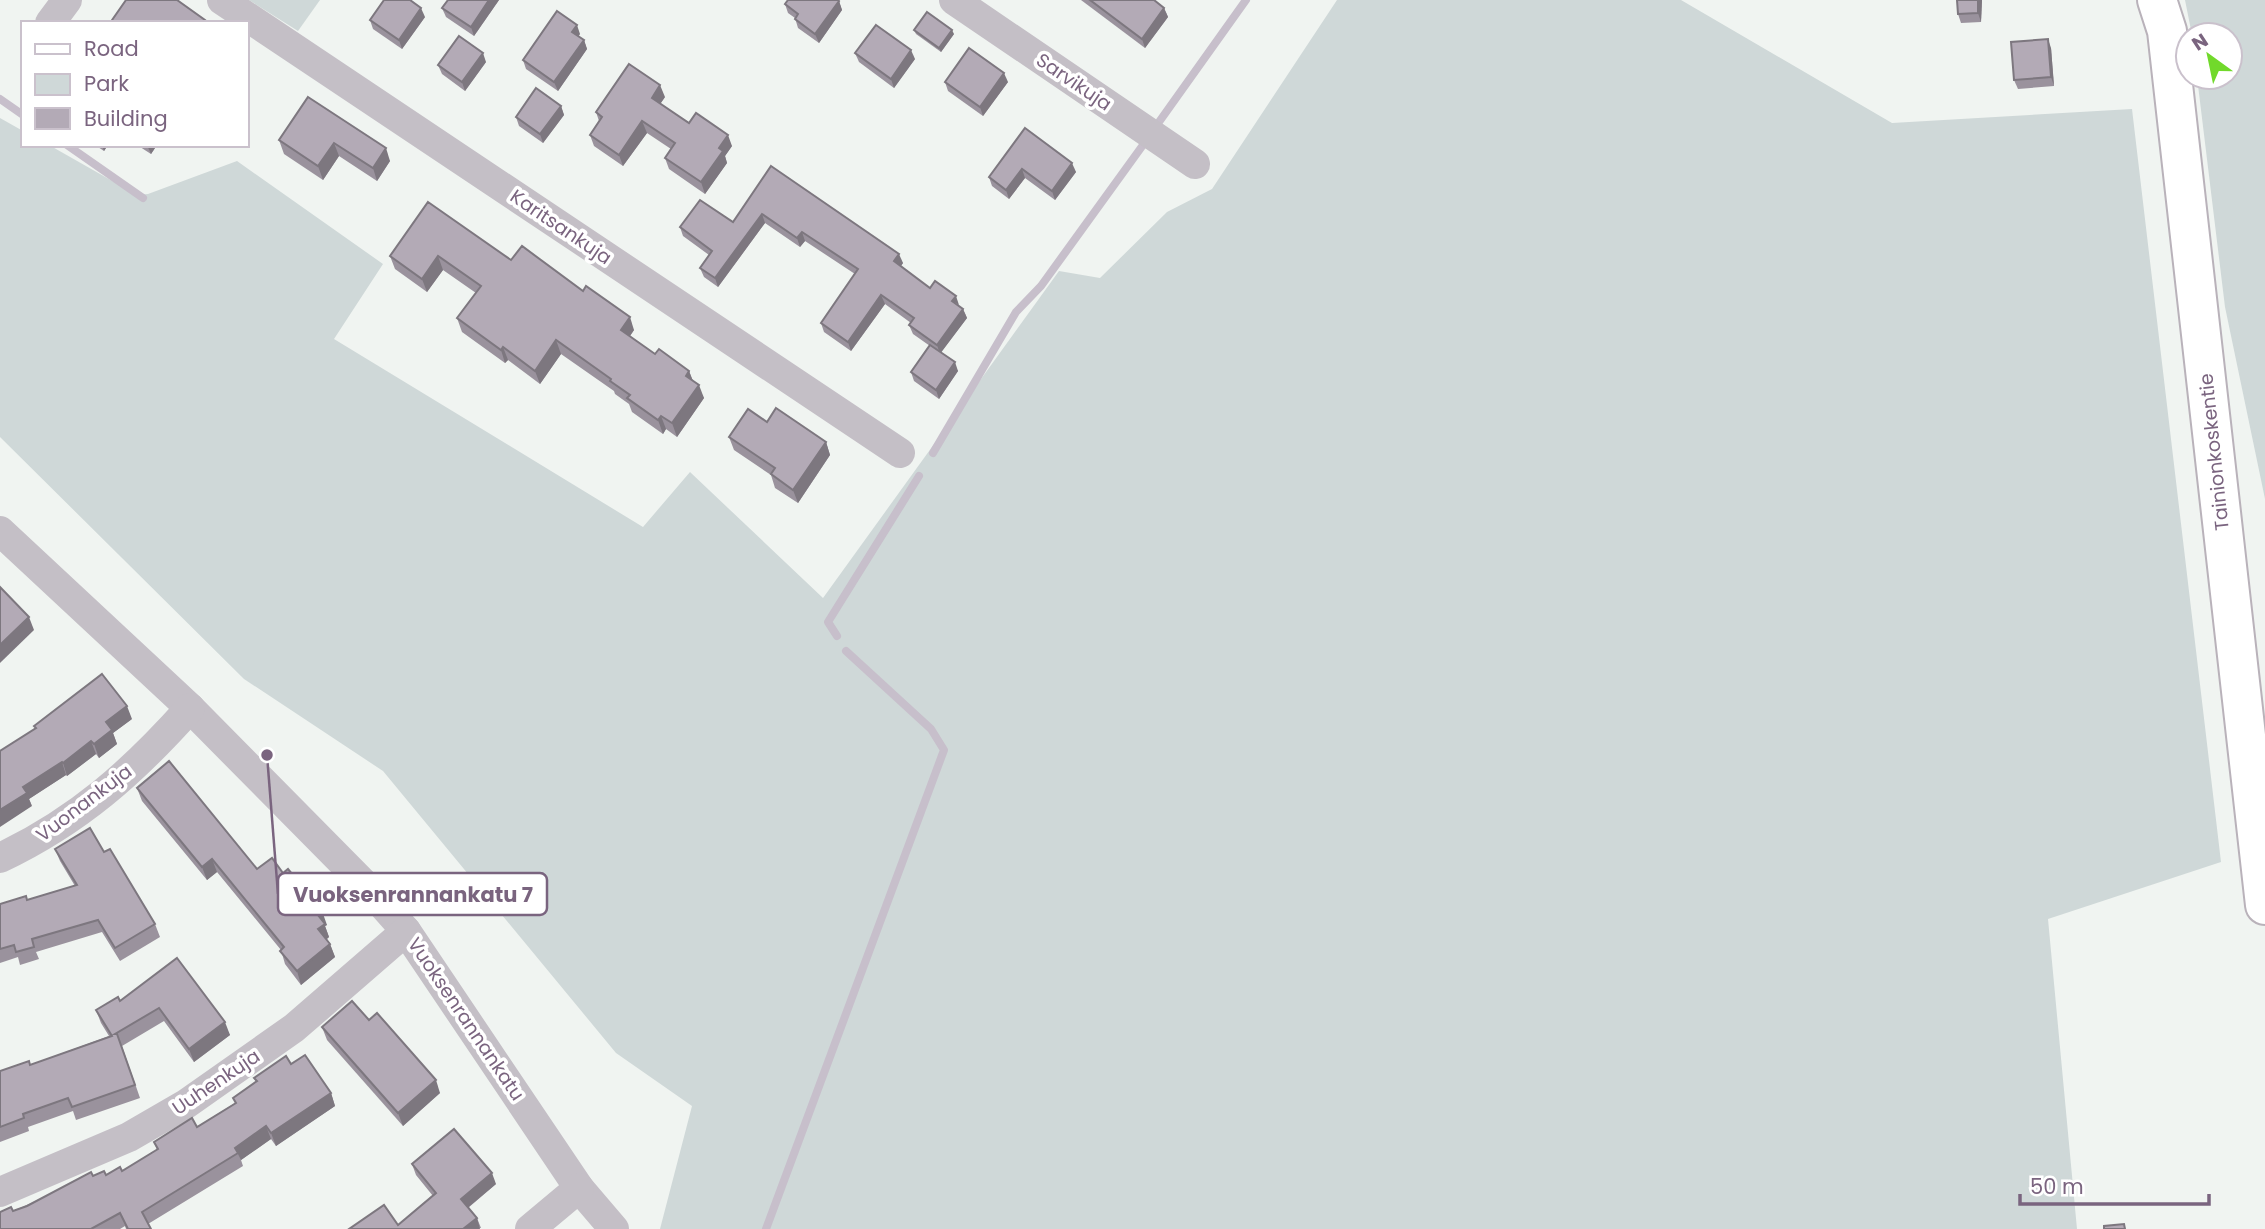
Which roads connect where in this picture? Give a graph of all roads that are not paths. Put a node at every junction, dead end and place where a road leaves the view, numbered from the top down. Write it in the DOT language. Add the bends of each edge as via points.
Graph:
graph roads {
  1 [pos="67,0"];
  2 [pos="222,0"];
  3 [pos="954,0"];
  4 [pos="2157,0"];
  5 [pos="51,21"];
  6 [pos="1195,164"];
  7 [pos="900,453"];
  8 [pos="0,531"];
  9 [pos="190,708"];
  10 [pos="0,858"];
  11 [pos="2265,905"];
  12 [pos="406,931"];
  13 [pos="579,1188"];
  14 [pos="0,1192"];
  15 [pos="530,1229"];
  16 [pos="614,1229"];
  1 -- 5 [label="street"];
  2 -- 7 [label="street, Karitsankuja"];
  3 -- 6 [label="street, Sarvikuja"];
  4 -- 11 [label="main road, Tainionkoskentie" via="2167,31"];
  8 -- 9 [label="street, Vuoksenrannankatu"];
  9 -- 10 [label="street, Vuonankuja" via="115,785 68,820"];
  9 -- 12 [label="street, Vuoksenrannankatu"];
  12 -- 13 [label="street, Vuoksenrannankatu"];
  12 -- 14 [label="street, Uuhenkuja" via="294,1028 186,1104 129,1137"];
  13 -- 15 [label="street"];
  13 -- 16 [label="street, Vuoksenrannankatu"];
}
